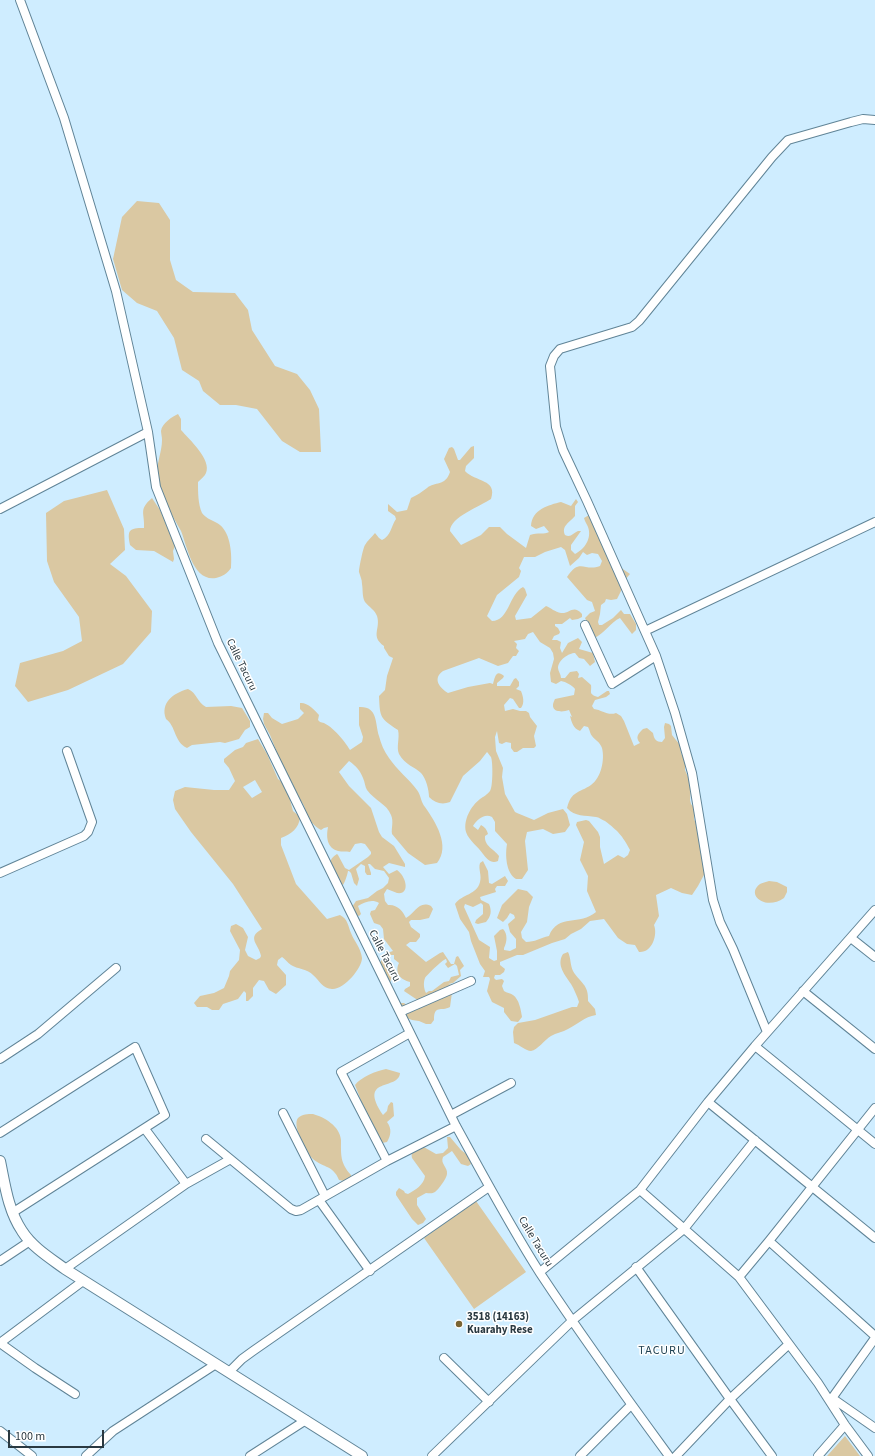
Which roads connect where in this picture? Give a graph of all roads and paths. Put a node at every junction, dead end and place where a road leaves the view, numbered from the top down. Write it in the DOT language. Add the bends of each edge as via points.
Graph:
graph roads {
  1 [pos="20,0"];
  2 [pos="875,120"];
  3 [pos="148,432"];
  4 [pos="0,509"];
  5 [pos="875,522"];
  6 [pos="584,625"];
  7 [pos="645,631"];
  8 [pos="656,656"];
  9 [pos="67,751"];
  10 [pos="0,872"];
  11 [pos="875,910"];
  12 [pos="851,938"];
  13 [pos="875,957"];
  14 [pos="116,968"];
  15 [pos="471,981"];
  16 [pos="803,991"];
  17 [pos="400,1012"];
  18 [pos="767,1032"];
  19 [pos="410,1033"];
  20 [pos="755,1046"];
  21 [pos="875,1049"];
  22 [pos="0,1059"];
  23 [pos="511,1083"];
  24 [pos="708,1102"];
  25 [pos="875,1108"];
  26 [pos="284,1113"];
  27 [pos="451,1115"];
  28 [pos="456,1126"];
  29 [pos="145,1128"];
  30 [pos="858,1130"];
  31 [pos="0,1133"];
  32 [pos="206,1140"];
  33 [pos="755,1140"];
  34 [pos="875,1144"];
  35 [pos="229,1160"];
  36 [pos="387,1160"];
  37 [pos="0,1161"];
  38 [pos="186,1184"];
  39 [pos="813,1186"];
  40 [pos="489,1187"];
  41 [pos="640,1190"];
  42 [pos="322,1198"];
  43 [pos="12,1213"];
  44 [pos="684,1229"];
  45 [pos="875,1238"];
  46 [pos="30,1241"];
  47 [pos="769,1241"];
  48 [pos="0,1261"];
  49 [pos="636,1268"];
  50 [pos="65,1269"];
  51 [pos="370,1271"];
  52 [pos="540,1272"];
  53 [pos="739,1277"];
  54 [pos="83,1281"];
  55 [pos="573,1320"];
  56 [pos="875,1337"];
  57 [pos="0,1343"];
  58 [pos="788,1344"];
  59 [pos="444,1358"];
  60 [pos="216,1364"];
  61 [pos="229,1372"];
  62 [pos="818,1383"];
  63 [pos="842,1385"];
  64 [pos="75,1394"];
  65 [pos="730,1399"];
  66 [pos="831,1400"];
  67 [pos="489,1402"];
  68 [pos="631,1405"];
  69 [pos="306,1420"];
  70 [pos="845,1424"];
  71 [pos="875,1428"];
  72 [pos="0,1431"];
  73 [pos="32,1456"];
  74 [pos="86,1456"];
  75 [pos="250,1456"];
  76 [pos="362,1456"];
  77 [pos="432,1456"];
  78 [pos="580,1456"];
  79 [pos="669,1456"];
  80 [pos="676,1456"];
  81 [pos="772,1456"];
  82 [pos="818,1456"];
  83 [pos="868,1456"];
  1 -- 3 [label="street, Calle Tacuru" via="64,118 116,291"];
  2 -- 7 [label="street" via="862,119 788,140 639,321 632,327 560,349 554,356 550,366 551,382 556,427 563,450"];
  3 -- 4 [label="street"];
  3 -- 17 [label="street, Calle Tacuru" via="156,488 218,643"];
  5 -- 7 [label="street"];
  6 -- 8 [label="street" via="612,684"];
  7 -- 8 [label="street"];
  8 -- 18 [label="street" via="692,773 713,900"];
  9 -- 10 [label="street" via="92,822 88,832"];
  11 -- 12 [label="street"];
  12 -- 13 [label="street"];
  12 -- 16 [label="street"];
  14 -- 22 [label="street" via="38,1034"];
  15 -- 17 [label="street"];
  16 -- 18 [label="street"];
  16 -- 21 [label="street"];
  17 -- 19 [label="street, Calle Tacuru"];
  18 -- 20 [label="street"];
  19 -- 27 [label="street, Calle Tacuru"];
  19 -- 36 [label="street" via="341,1072"];
  20 -- 24 [label="street"];
  20 -- 30 [label="street"];
  23 -- 27 [label="street"];
  24 -- 33 [label="street"];
  24 -- 41 [label="street"];
  25 -- 30 [label="street"];
  26 -- 42 [label="street"];
  27 -- 28 [label="street, Calle Tacuru"];
  28 -- 36 [label="street"];
  28 -- 40 [label="street, Calle Tacuru"];
  29 -- 31 [label="street" via="165,1115 135,1047"];
  29 -- 38 [label="street"];
  29 -- 43 [label="street"];
  30 -- 34 [label="street"];
  30 -- 39 [label="street"];
  32 -- 35 [label="street"];
  33 -- 39 [label="street"];
  33 -- 44 [label="street"];
  35 -- 38 [label="street"];
  35 -- 42 [label="street" via="291,1210 301,1210"];
  36 -- 42 [label="street"];
  37 -- 43 [label="main road"];
  38 -- 50 [label="street"];
  39 -- 45 [label="street"];
  39 -- 47 [label="street"];
  40 -- 51 [label="street"];
  40 -- 52 [label="street, Calle Tacuru"];
  41 -- 44 [label="street"];
  41 -- 52 [label="street"];
  42 -- 51 [label="street"];
  43 -- 46 [label="main road"];
  44 -- 49 [label="street"];
  44 -- 53 [label="street"];
  46 -- 48 [label="street"];
  46 -- 50 [label="main road"];
  47 -- 53 [label="street"];
  47 -- 56 [label="street"];
  49 -- 55 [label="street"];
  49 -- 65 [label="street"];
  50 -- 54 [label="main road"];
  51 -- 61 [label="street" via="253,1351"];
  52 -- 55 [label="street, Calle Tacuru"];
  53 -- 58 [label="street"];
  54 -- 57 [label="street"];
  54 -- 60 [label="main road"];
  55 -- 67 [label="street"];
  55 -- 68 [label="street, Calle Tacuru"];
  56 -- 63 [label="street"];
  57 -- 64 [label="street"];
  58 -- 62 [label="street"];
  58 -- 65 [label="street"];
  59 -- 67 [label="street"];
  60 -- 61 [label="main road"];
  60 -- 74 [label="street" via="113,1430"];
  61 -- 69 [label="main road"];
  62 -- 63 [label="street" via="830,1388"];
  62 -- 66 [label="street"];
  63 -- 66 [label="street"];
  65 -- 80 [label="street"];
  65 -- 81 [label="street"];
  66 -- 70 [label="street"];
  66 -- 71 [label="street"];
  67 -- 77 [label="street"];
  68 -- 78 [label="street"];
  68 -- 79 [label="street, Calle Tacuru"];
  69 -- 75 [label="street"];
  69 -- 76 [label="main road"];
  70 -- 82 [label="street"];
  70 -- 83 [label="street"];
  72 -- 73 [label="street"];
}
